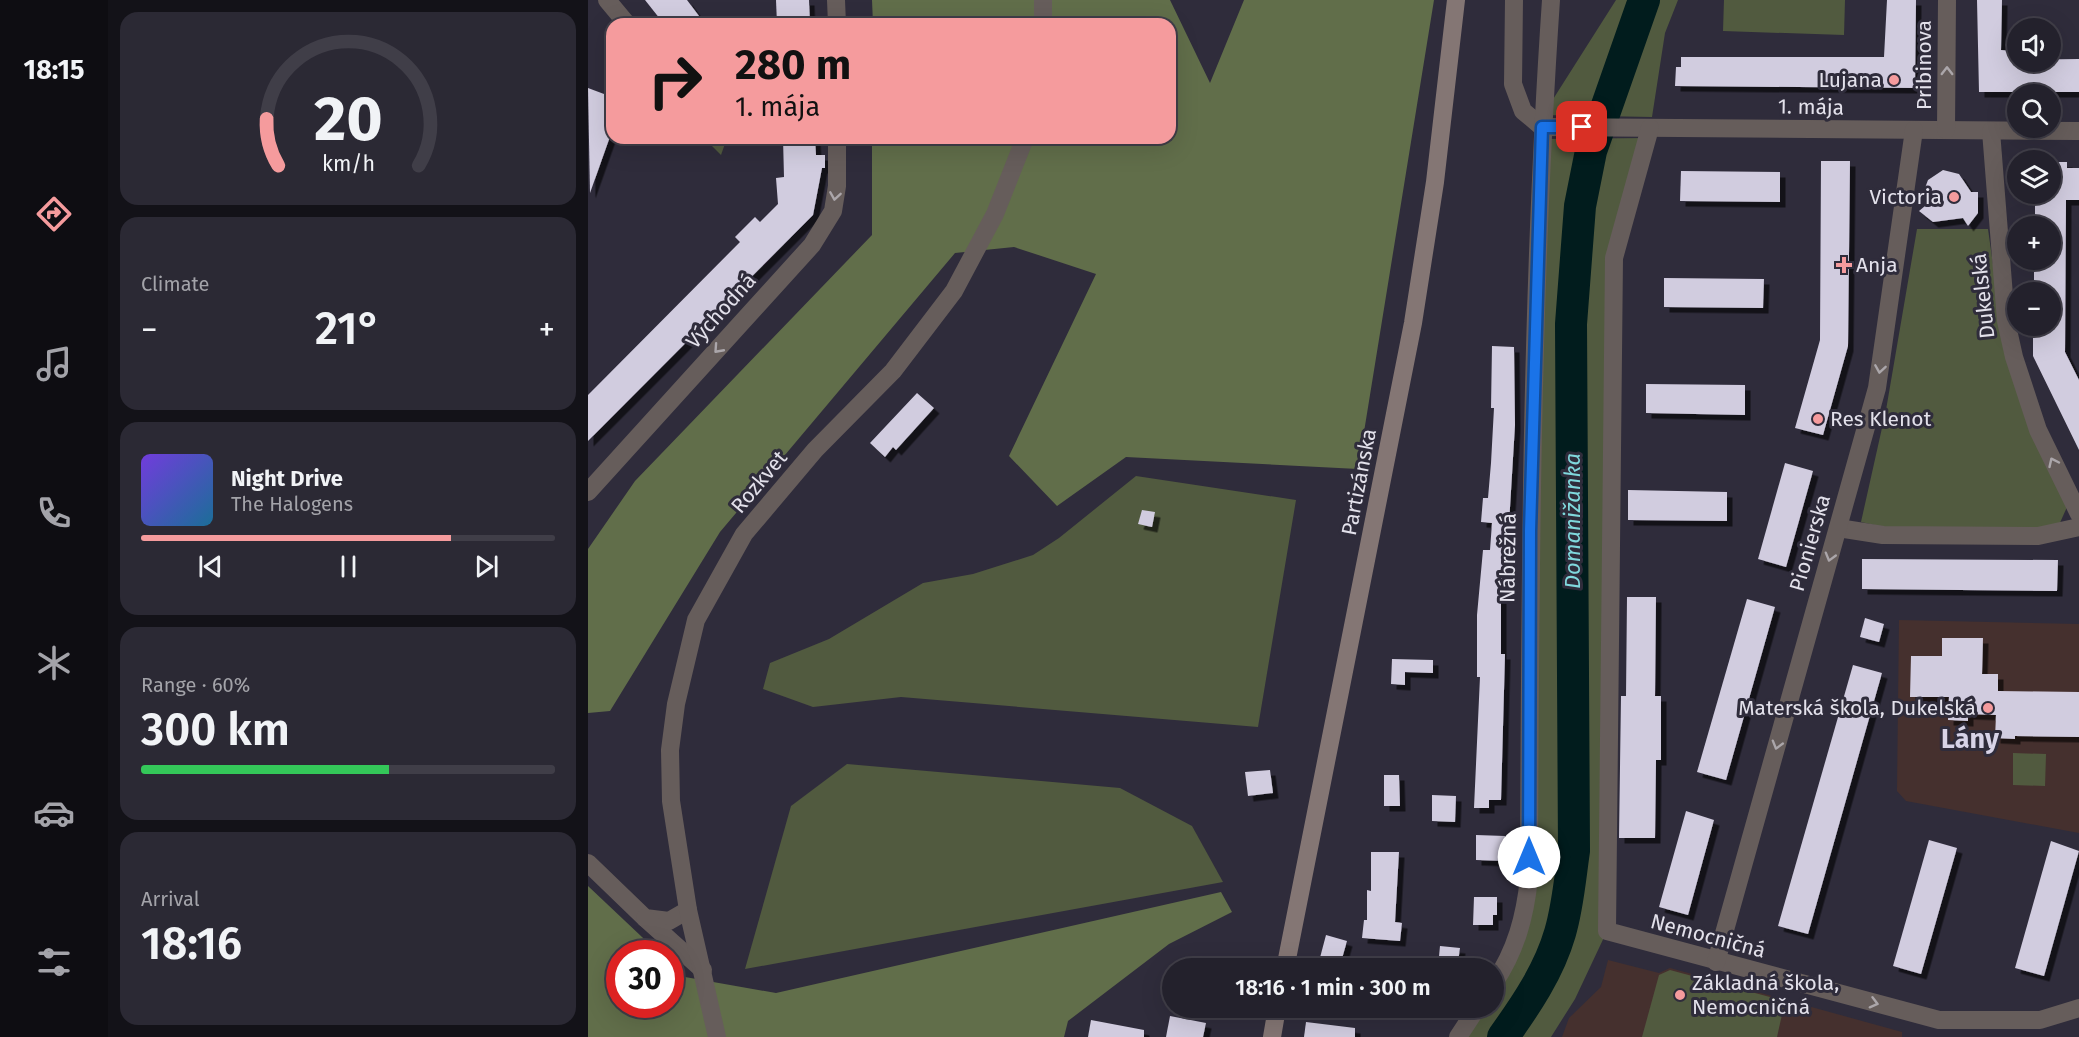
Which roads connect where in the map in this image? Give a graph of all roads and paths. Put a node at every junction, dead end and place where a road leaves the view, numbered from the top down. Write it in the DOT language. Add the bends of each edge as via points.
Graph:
graph roads {
  1 [pos="606,0"];
  2 [pos="836,0"];
  3 [pos="1043,0"];
  4 [pos="1456,0"];
  5 [pos="1514,0"];
  6 [pos="1551,0"];
  7 [pos="1947,0"];
  8 [pos="622,18"];
  9 [pos="837,18"];
  10 [pos="1043,18"];
  11 [pos="1542,127"];
  12 [pos="1650,128"];
  13 [pos="1914,130"];
  14 [pos="1946,130"];
  15 [pos="1991,131"];
  16 [pos="2079,131"];
  17 [pos="837,144"];
  18 [pos="1023,144"];
  19 [pos="588,492"];
  20 [pos="2079,514"];
  21 [pos="2079,527"];
  22 [pos="1846,529"];
  23 [pos="588,863"];
  24 [pos="688,910"];
  25 [pos="645,918"];
  26 [pos="1287,958"];
  27 [pos="1716,962"];
  28 [pos="1504,968"];
  29 [pos="703,970"];
  30 [pos="2079,1008"];
  31 [pos="1275,1018"];
  32 [pos="1470,1018"];
  33 [pos="717,1037"];
  34 [pos="1272,1037"];
  35 [pos="1458,1037"];
  1 -- 8 [label="street"];
  2 -- 9 [label="street"];
  3 -- 10 [label="street"];
  4 -- 26 [label="main road, Partizánska" via="1436,182 1413,323"];
  5 -- 11 [label="street" via="1513,84 1523,111"];
  6 -- 11 [label="street, Nábrežná"];
  14 -- 7 [label="street, Pribinova, one-way"];
  11 -- 12 [label="street, 1. mája"];
  11 -- 28 [label="street, Nábrežná" via="1530,531 1529,878 1525,917"];
  12 -- 13 [label="street, 1. mája"];
  12 -- 27 [label="street, Nemocničná" via="1614,258 1607,932"];
  13 -- 14 [label="street, 1. mája"];
  13 -- 22 [label="street, Pionierska, one-way" via="1877,388"];
  14 -- 15 [label="street, 1. mája"];
  15 -- 16 [label="street, 1. mája"];
  20 -- 15 [label="street, Dukelská, one-way" via="2038,430 2014,357 2006,321"];
  17 -- 19 [label="street, Východná, one-way" via="833,211 812,245"];
  18 -- 24 [label="street, Rozkvet" via="995,214 954,291 893,371 815,450 744,534 696,620 678,688 670,750 673,828"];
  21 -- 22 [label="street" via="2038,536 1883,535"];
  22 -- 27 [label="street, Pionierska, one-way"];
  23 -- 25 [label="street"];
  24 -- 25 [label="street" via="669,921"];
  24 -- 29 [label="street, Rozkvet"];
  25 -- 29 [label="street"];
  27 -- 30 [label="street, Nemocničná, one-way" via="1939,1020 2040,1020"];
  29 -- 33 [label="street, Rozkvet"];
  31 -- 34 [label="main road"];
  32 -- 35 [label="street"];
}
